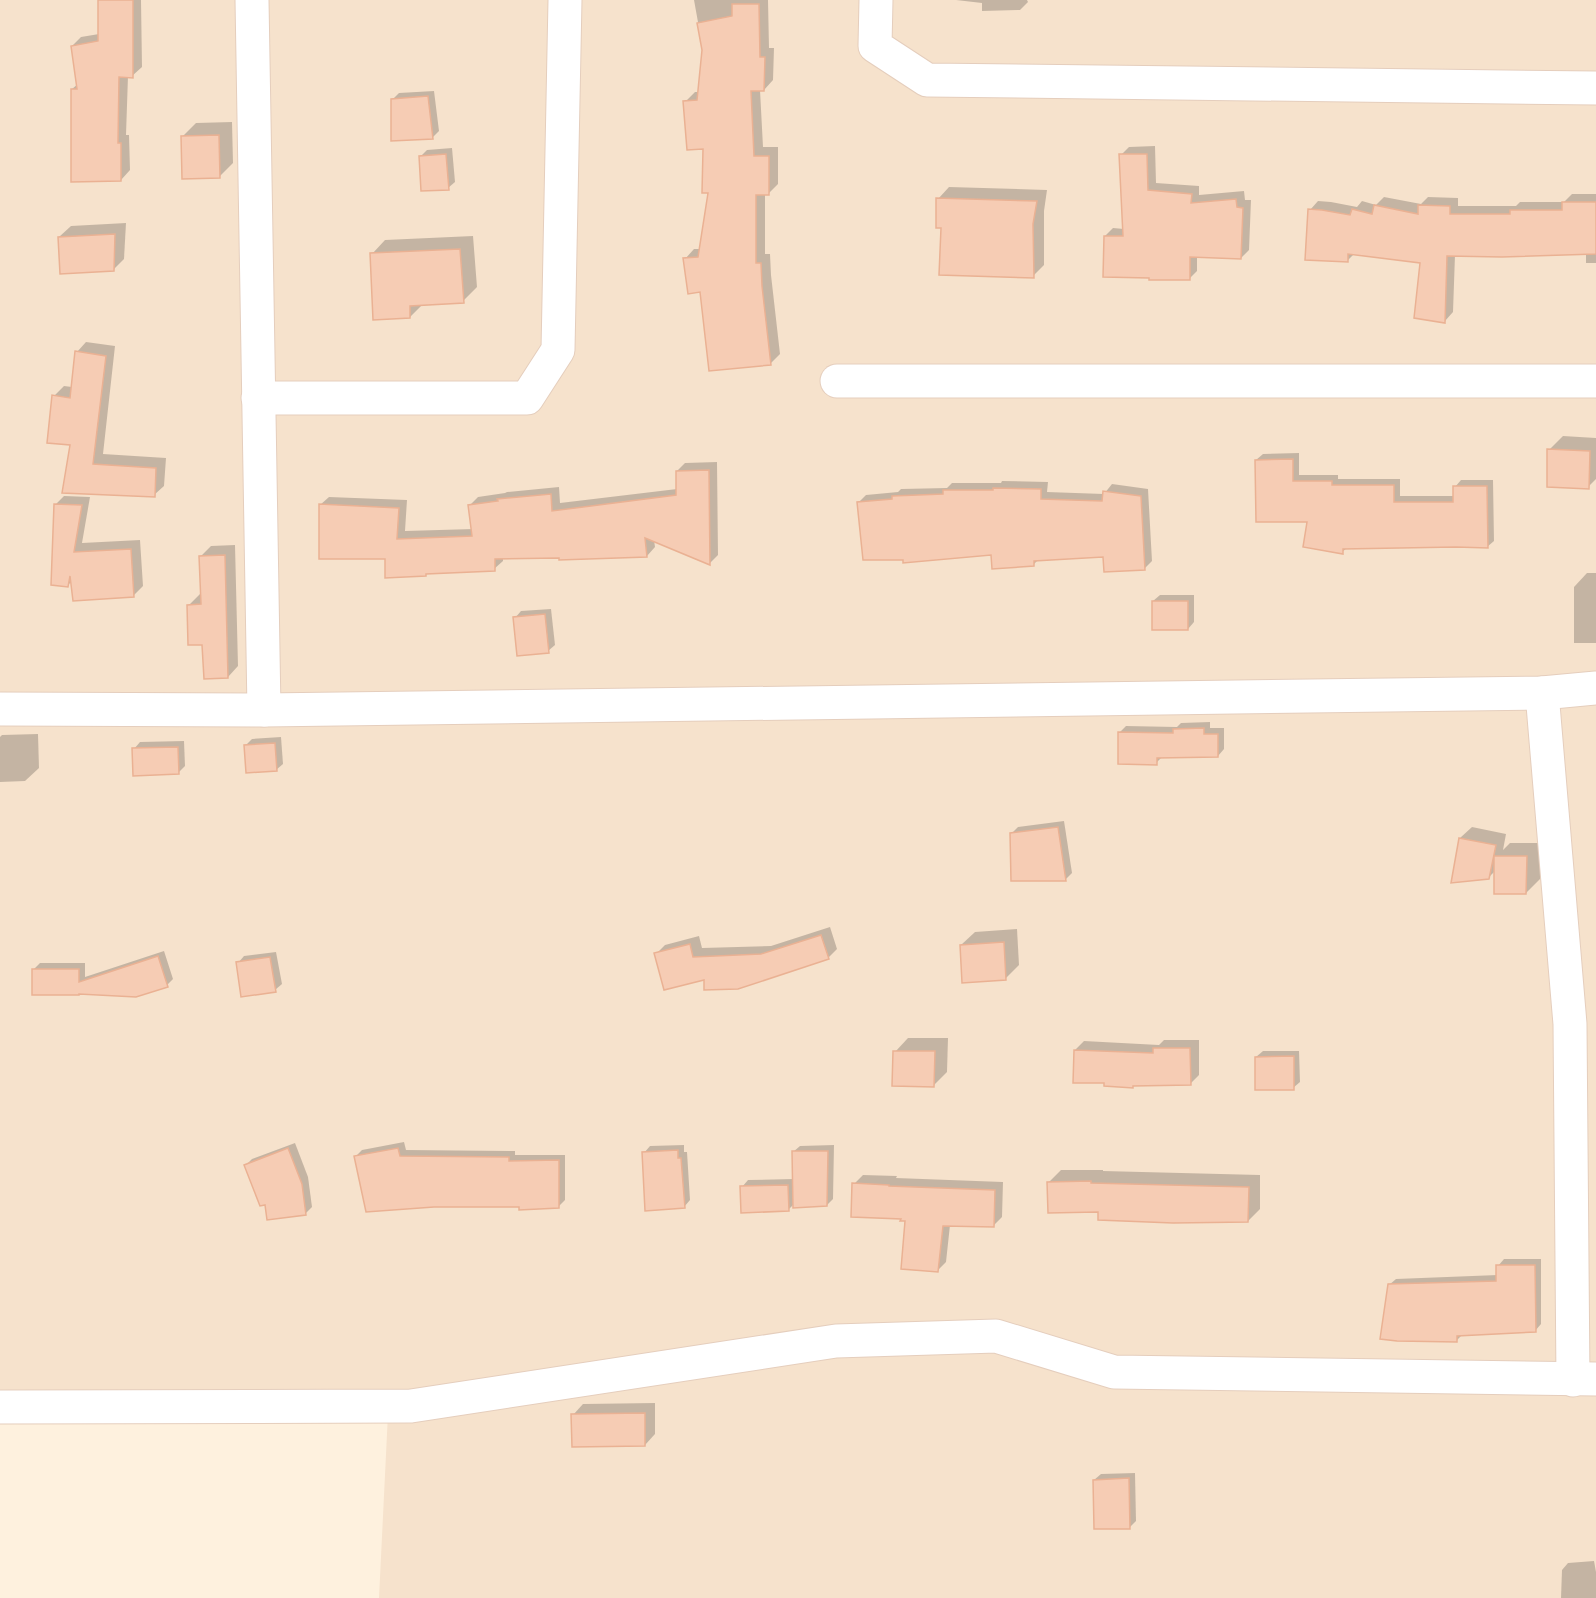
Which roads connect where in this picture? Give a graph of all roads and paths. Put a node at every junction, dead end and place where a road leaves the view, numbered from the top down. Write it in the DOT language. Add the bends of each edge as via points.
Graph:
graph roads {
  1 [pos="252,0"];
  2 [pos="565,0"];
  3 [pos="876,0"];
  4 [pos="1596,88"];
  5 [pos="837,381"];
  6 [pos="1596,381"];
  7 [pos="258,398"];
  8 [pos="1596,688"];
  9 [pos="1542,693"];
  10 [pos="0,709"];
  11 [pos="264,710"];
  12 [pos="1585,1379"];
  13 [pos="0,1407"];
  1 -- 7 [label="street"];
  2 -- 7 [label="street" via="558,350 527,398"];
  3 -- 4 [label="street" via="875,46 927,80"];
  5 -- 6 [label="street"];
  7 -- 11 [label="street"];
  8 -- 9 [label="street"];
  9 -- 11 [label="street"];
  9 -- 12 [label="street" via="1570,1024"];
  10 -- 11 [label="street"];
  12 -- 13 [label="street" via="1114,1372 996,1336 836,1341 411,1406"];
}
